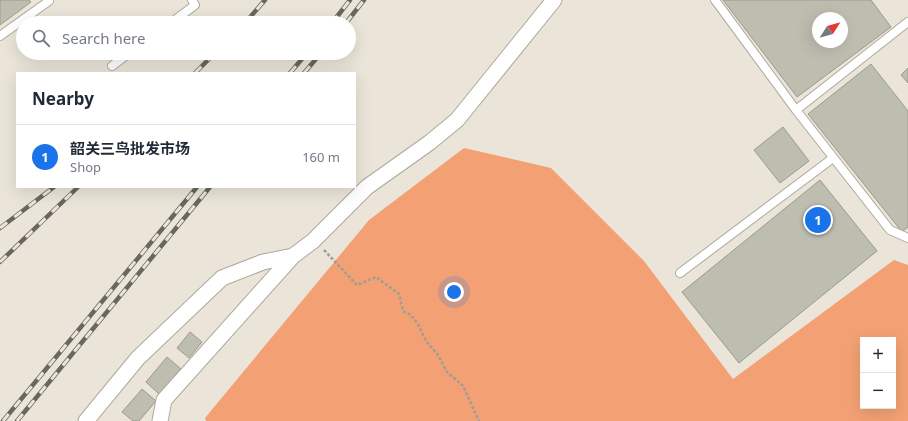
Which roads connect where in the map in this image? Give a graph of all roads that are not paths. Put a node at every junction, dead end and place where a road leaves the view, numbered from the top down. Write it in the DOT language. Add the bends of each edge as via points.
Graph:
graph roads {
  1 [pos="49,0"];
  2 [pos="192,0"];
  3 [pos="554,0"];
  4 [pos="715,0"];
  5 [pos="27,16"];
  6 [pos="180,16"];
  7 [pos="908,22"];
  8 [pos="16,24"];
  9 [pos="0,36"];
  10 [pos="120,60"];
  11 [pos="112,66"];
  12 [pos="796,110"];
  13 [pos="833,158"];
  14 [pos="908,238"];
  15 [pos="293,256"];
  16 [pos="680,274"];
  17 [pos="86,421"];
  18 [pos="160,421"];
  1 -- 5 [label="lane"];
  2 -- 6 [label="lane" via="195,5"];
  3 -- 15 [label="street" via="457,120 367,187 313,241"];
  4 -- 12 [label="lane"];
  7 -- 12 [label="lane"];
  8 -- 9 [label="lane"];
  10 -- 11 [label="lane"];
  12 -- 13 [label="lane"];
  13 -- 14 [label="lane" via="890,230"];
  13 -- 16 [label="lane"];
  15 -- 17 [label="street" via="262,262 222,278 138,358"];
  15 -- 18 [label="street" via="164,400"];
}
